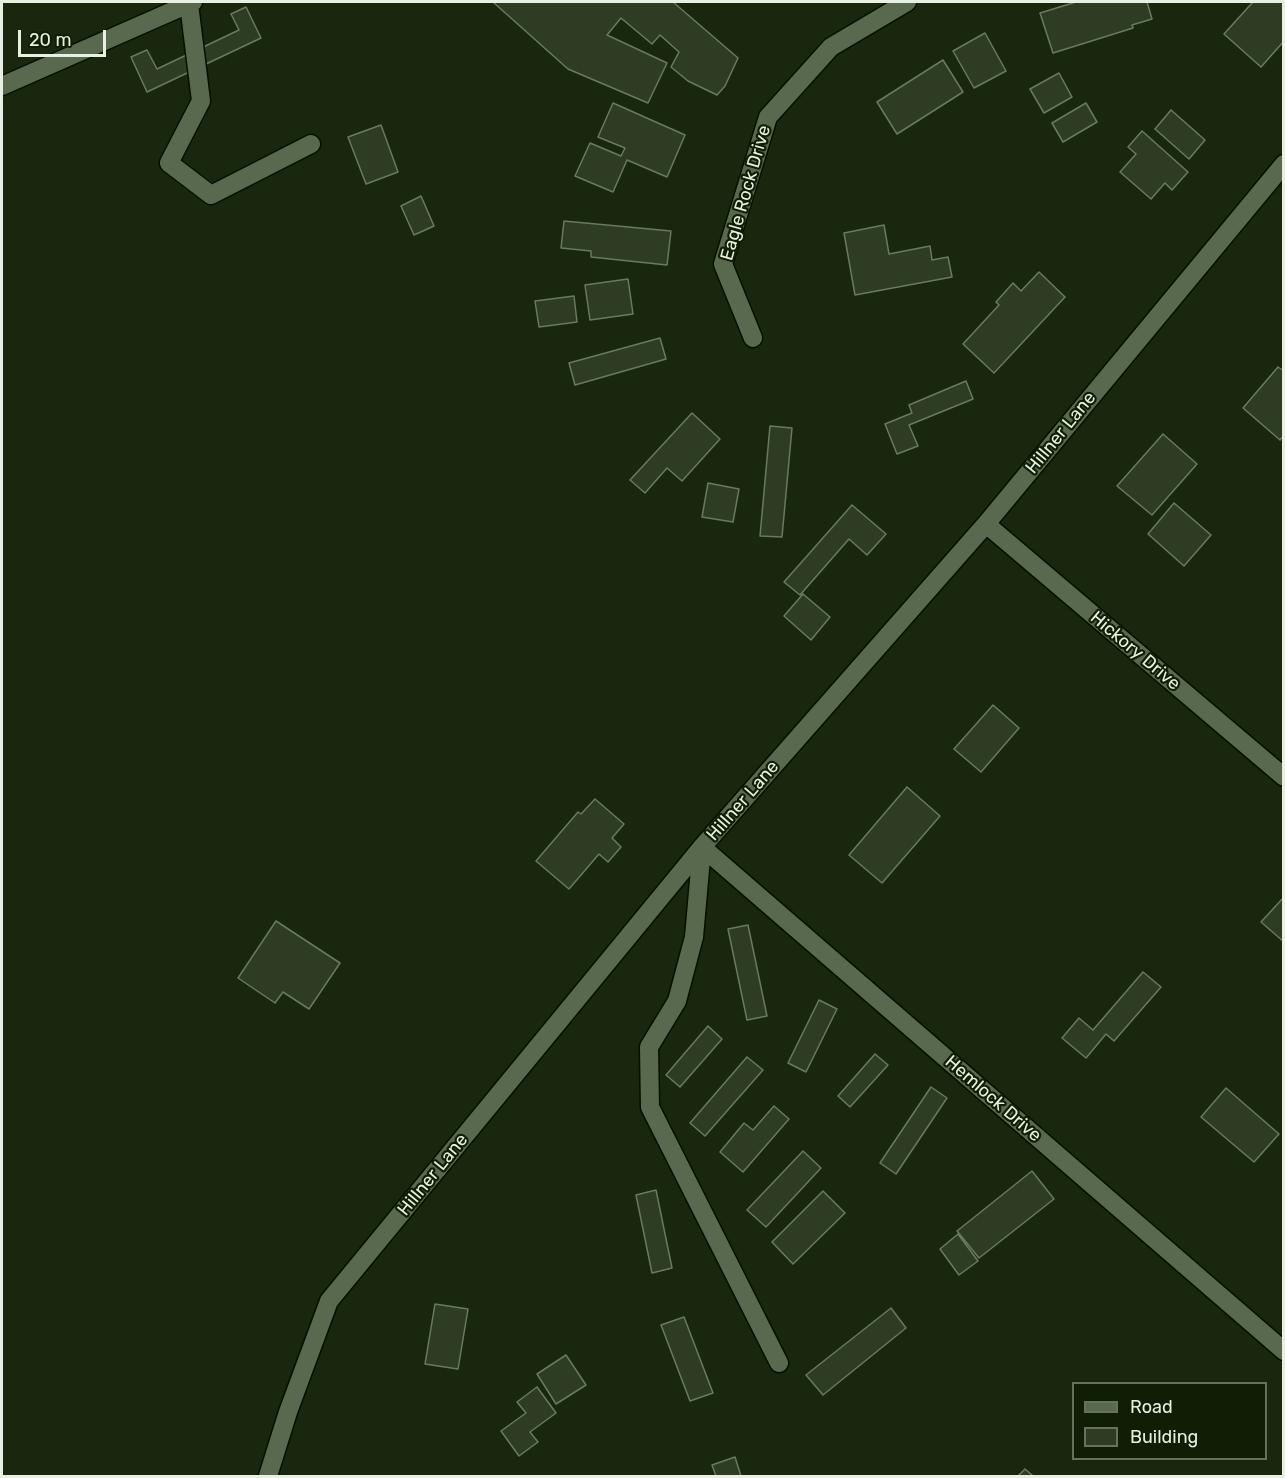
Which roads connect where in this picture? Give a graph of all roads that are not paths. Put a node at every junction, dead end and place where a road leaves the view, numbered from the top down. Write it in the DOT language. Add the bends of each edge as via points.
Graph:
graph roads {
  1 [pos="907,2"];
  2 [pos="191,3"];
  3 [pos="2,86"];
  4 [pos="311,144"];
  5 [pos="1284,164"];
  6 [pos="753,338"];
  7 [pos="986,524"];
  8 [pos="1284,777"];
  9 [pos="702,848"];
  10 [pos="1284,1351"];
  11 [pos="779,1363"];
  12 [pos="268,1476"];
  1 -- 6 [label="street, Eagle Rock Drive" via="831,47 768,117 723,264"];
  2 -- 3 [label="street"];
  2 -- 4 [label="street" via="201,101 169,163 211,195"];
  5 -- 7 [label="street, Hillner Lane"];
  7 -- 8 [label="street, Hickory Drive"];
  7 -- 9 [label="street, Hillner Lane"];
  9 -- 10 [label="street, Hemlock Drive"];
  9 -- 11 [label="street" via="694,937 677,1001 649,1047 650,1107"];
  9 -- 12 [label="street, Hillner Lane" via="329,1301"];
}
